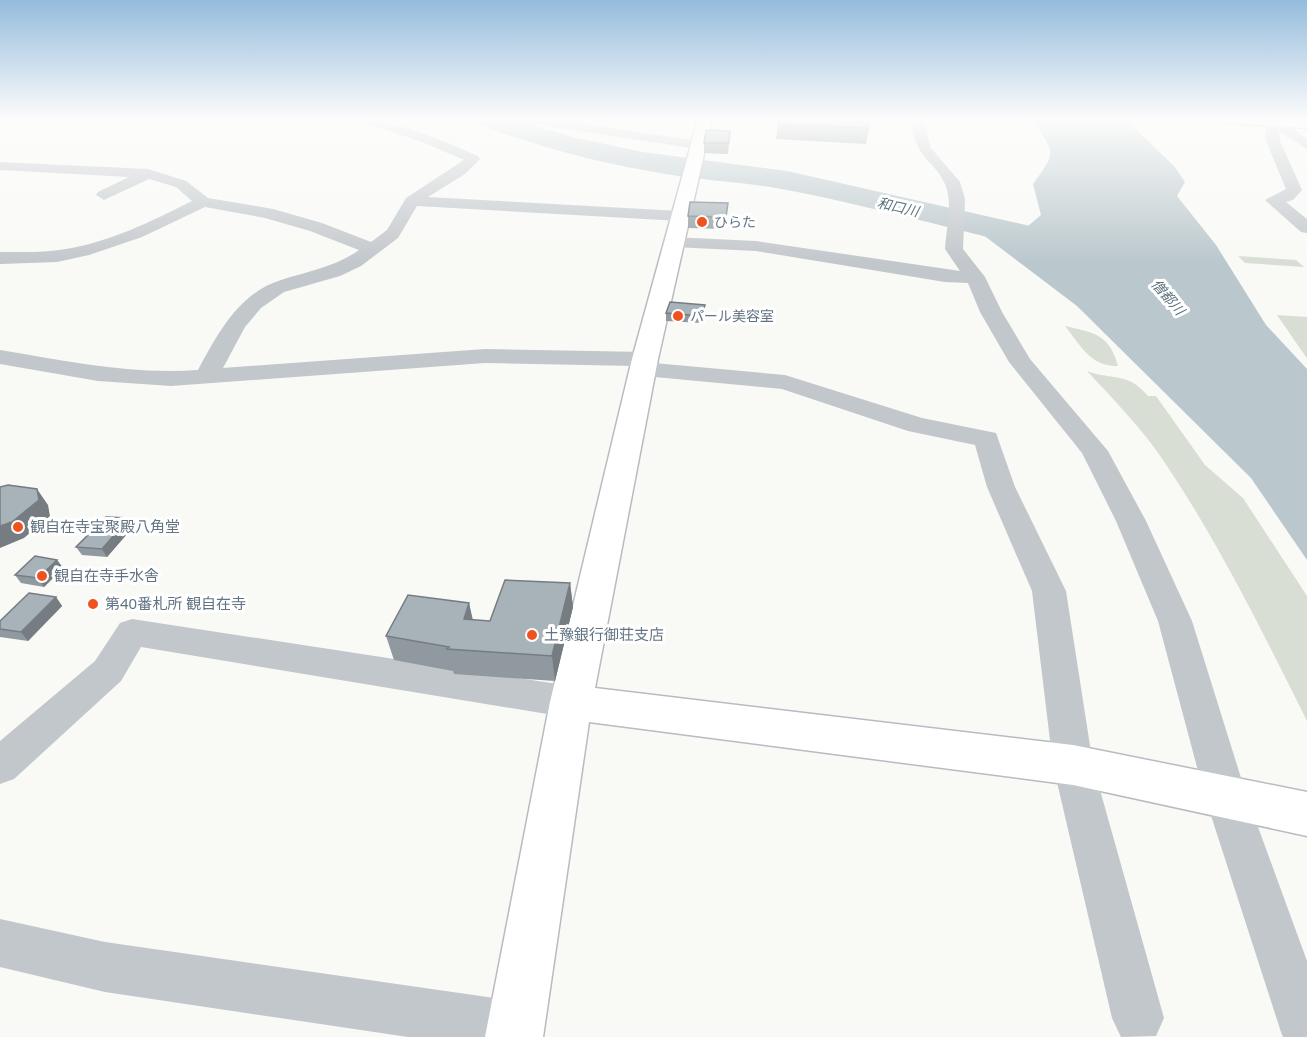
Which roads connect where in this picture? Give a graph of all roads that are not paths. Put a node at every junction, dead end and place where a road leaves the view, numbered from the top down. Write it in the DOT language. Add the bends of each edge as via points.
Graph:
graph roads {
  1 [pos="26,167"];
  2 [pos="461,167"];
  3 [pos="692,167"];
  4 [pos="940,167"];
  5 [pos="1285,167"];
  6 [pos="148,174"];
  7 [pos="104,195"];
  8 [pos="412,201"];
  9 [pos="203,202"];
  10 [pos="1307,228"];
  11 [pos="677,229"];
  12 [pos="370,248"];
  13 [pos="0,258"];
  14 [pos="975,277"];
  15 [pos="0,357"];
  16 [pos="644,364"];
  17 [pos="207,376"];
  18 [pos="571,702"];
  19 [pos="1073,765"];
  20 [pos="0,766"];
  21 [pos="1243,801"];
  22 [pos="1307,814"];
  23 [pos="0,943"];
  24 [pos="1138,1018"];
  25 [pos="515,1032"];
  26 [pos="1307,1032"];
  1 -- 6 [label="street"];
  2 -- 8 [label="street"];
  3 -- 11 [label="street"];
  4 -- 14 [label="street" via="952,182 957,199 954,249"];
  5 -- 10 [label="street" via="1294,190 1287,197 1273,200"];
  6 -- 7 [label="street"];
  6 -- 9 [label="street" via="181,184"];
  8 -- 11 [label="street"];
  8 -- 12 [label="street" via="386,242"];
  9 -- 12 [label="street" via="267,213"];
  9 -- 13 [label="street" via="160,225 65,255"];
  11 -- 14 [label="street" via="756,246 945,276"];
  11 -- 16 [label="street"];
  12 -- 17 [label="street" via="352,264 262,296 233,327"];
  14 -- 21 [label="street" via="1021,362 1094,451 1131,521 1175,621"];
  15 -- 17 [label="street" via="98,374 171,379"];
  16 -- 17 [label="street" via="485,356"];
  16 -- 18 [label="street"];
  16 -- 19 [label="street" via="785,382 917,425 987,439 1001,487 1049,591"];
  18 -- 19 [label="street"];
  18 -- 20 [label="street" via="132,632 108,671"];
  18 -- 25 [label="street"];
  19 -- 21 [label="street"];
  19 -- 24 [label="street"];
  21 -- 22 [label="street"];
  21 -- 26 [label="street"];
  23 -- 25 [label="street" via="105,967"];
}
